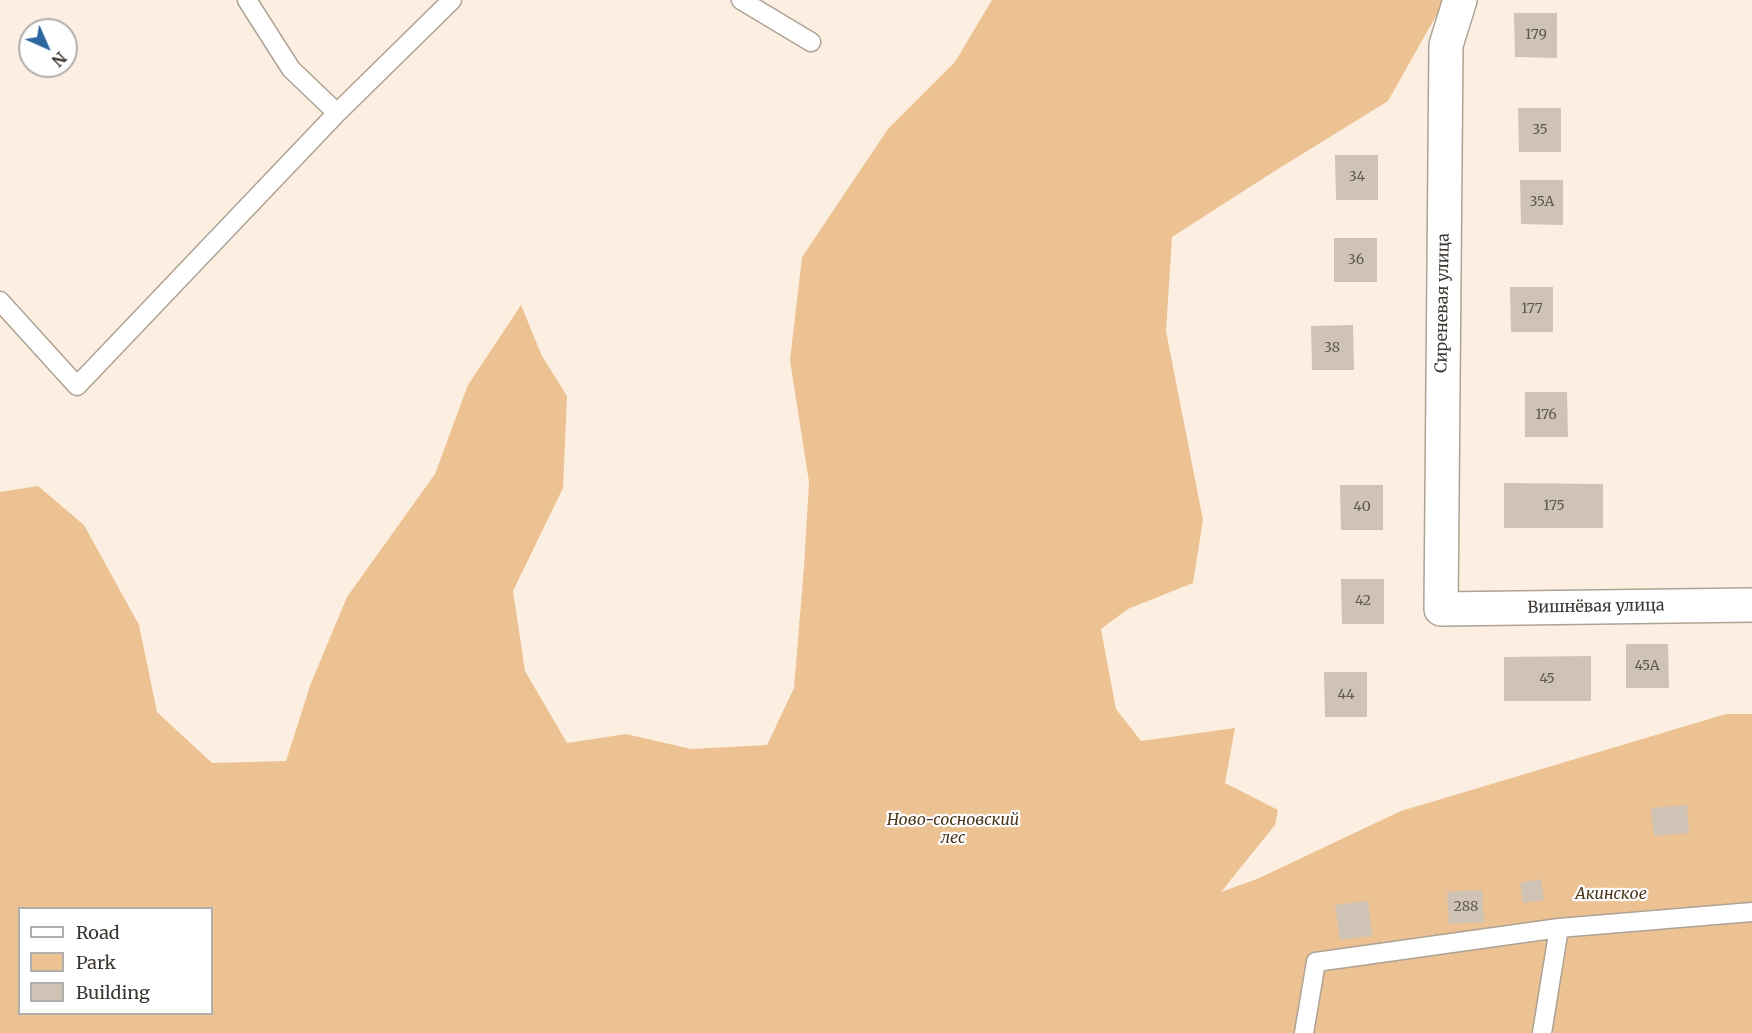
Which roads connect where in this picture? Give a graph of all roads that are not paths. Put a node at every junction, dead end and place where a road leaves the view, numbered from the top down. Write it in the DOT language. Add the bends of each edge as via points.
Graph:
graph roads {
  1 [pos="247,0"];
  2 [pos="452,0"];
  3 [pos="741,0"];
  4 [pos="1460,0"];
  5 [pos="811,42"];
  6 [pos="337,113"];
  7 [pos="0,301"];
  8 [pos="1752,605"];
  9 [pos="1440,609"];
  10 [pos="1752,912"];
  11 [pos="1559,928"];
  12 [pos="1304,1033"];
  13 [pos="1542,1033"];
  1 -- 6 [label="lane" via="291,69"];
  2 -- 6 [label="lane"];
  3 -- 5 [label="lane"];
  4 -- 9 [label="street, Сиреневая улица" via="1446,45"];
  6 -- 7 [label="lane" via="78,386"];
  8 -- 9 [label="street, Вишнёвая улица"];
  10 -- 11 [label="lane"];
  11 -- 12 [label="lane" via="1316,962"];
  11 -- 13 [label="lane"];
}
